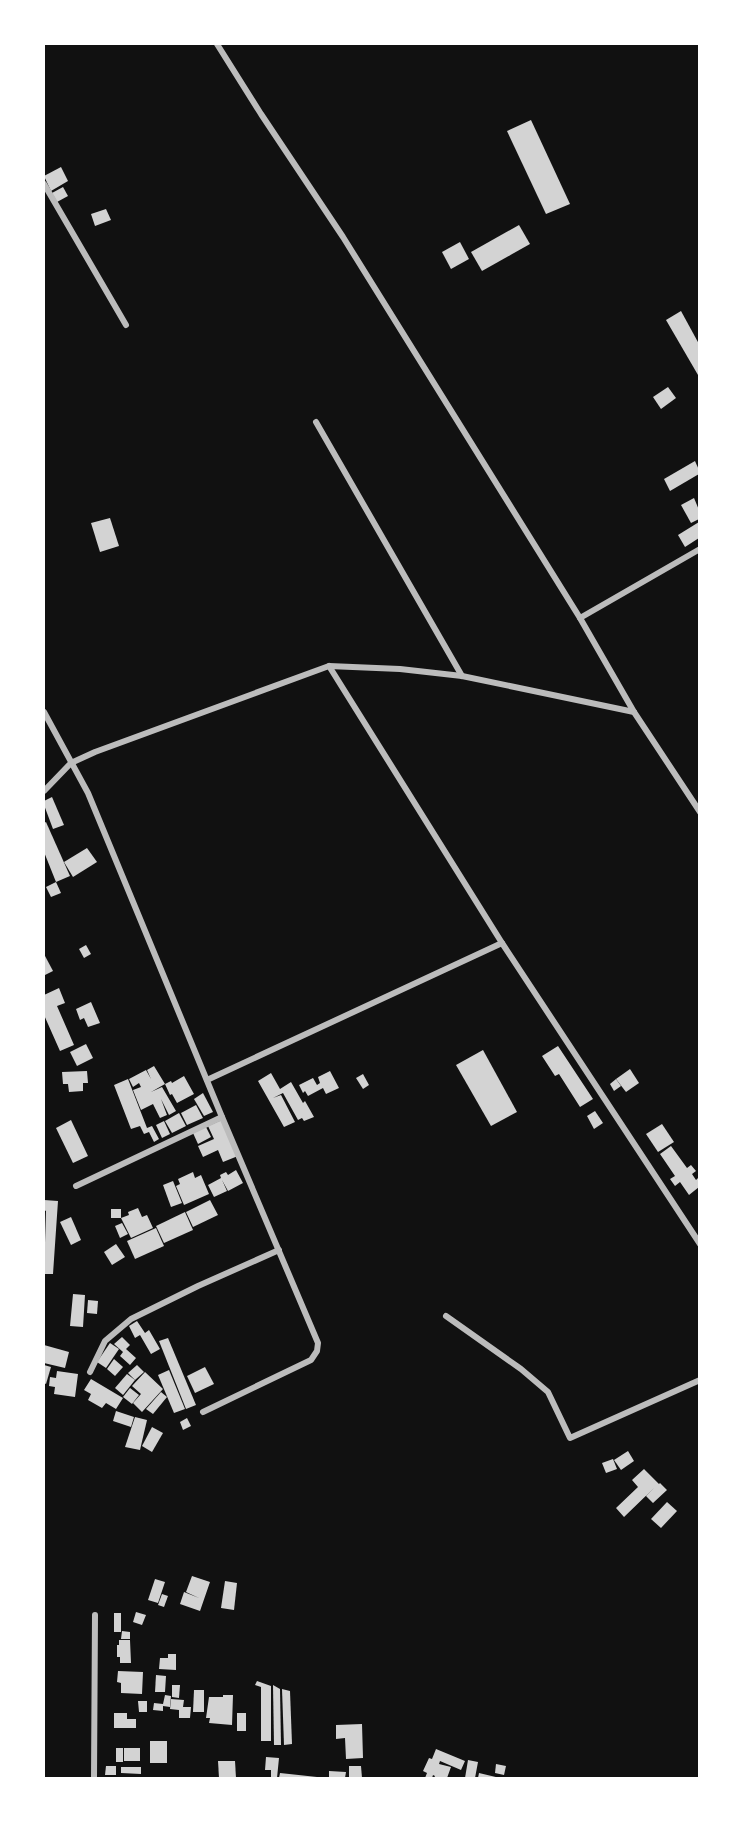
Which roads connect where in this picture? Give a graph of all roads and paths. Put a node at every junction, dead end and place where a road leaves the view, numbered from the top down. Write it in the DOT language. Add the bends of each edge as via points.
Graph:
graph roads {
  1 [pos="218,44"];
  2 [pos="44,184"];
  3 [pos="126,325"];
  4 [pos="316,422"];
  5 [pos="699,549"];
  6 [pos="580,618"];
  7 [pos="329,666"];
  8 [pos="462,676"];
  9 [pos="44,712"];
  10 [pos="634,712"];
  11 [pos="71,763"];
  12 [pos="44,791"];
  13 [pos="699,812"];
  14 [pos="502,943"];
  15 [pos="207,1080"];
  16 [pos="222,1117"];
  17 [pos="76,1186"];
  18 [pos="699,1244"];
  19 [pos="279,1250"];
  20 [pos="446,1316"];
  21 [pos="90,1372"];
  22 [pos="699,1380"];
  23 [pos="203,1412"];
  24 [pos="95,1615"];
  25 [pos="94,1779"];
  1 -- 6 [label="street"];
  2 -- 3 [label="street"];
  4 -- 8 [label="street"];
  5 -- 6 [label="street"];
  6 -- 10 [label="street"];
  7 -- 8 [label="street"];
  7 -- 11 [label="street"];
  7 -- 14 [label="street"];
  8 -- 10 [label="street"];
  9 -- 11 [label="street"];
  10 -- 13 [label="street"];
  11 -- 12 [label="street"];
  11 -- 15 [label="street" via="88,793"];
  14 -- 15 [label="street"];
  14 -- 18 [label="street"];
  15 -- 16 [label="street"];
  16 -- 17 [label="street"];
  16 -- 19 [label="street"];
  19 -- 21 [label="street" via="131,1319 105,1341"];
  19 -- 23 [label="street" via="316,1335 317,1351 311,1360"];
  20 -- 22 [label="street" via="548,1392 570,1438"];
  24 -- 25 [label="street"];
}
